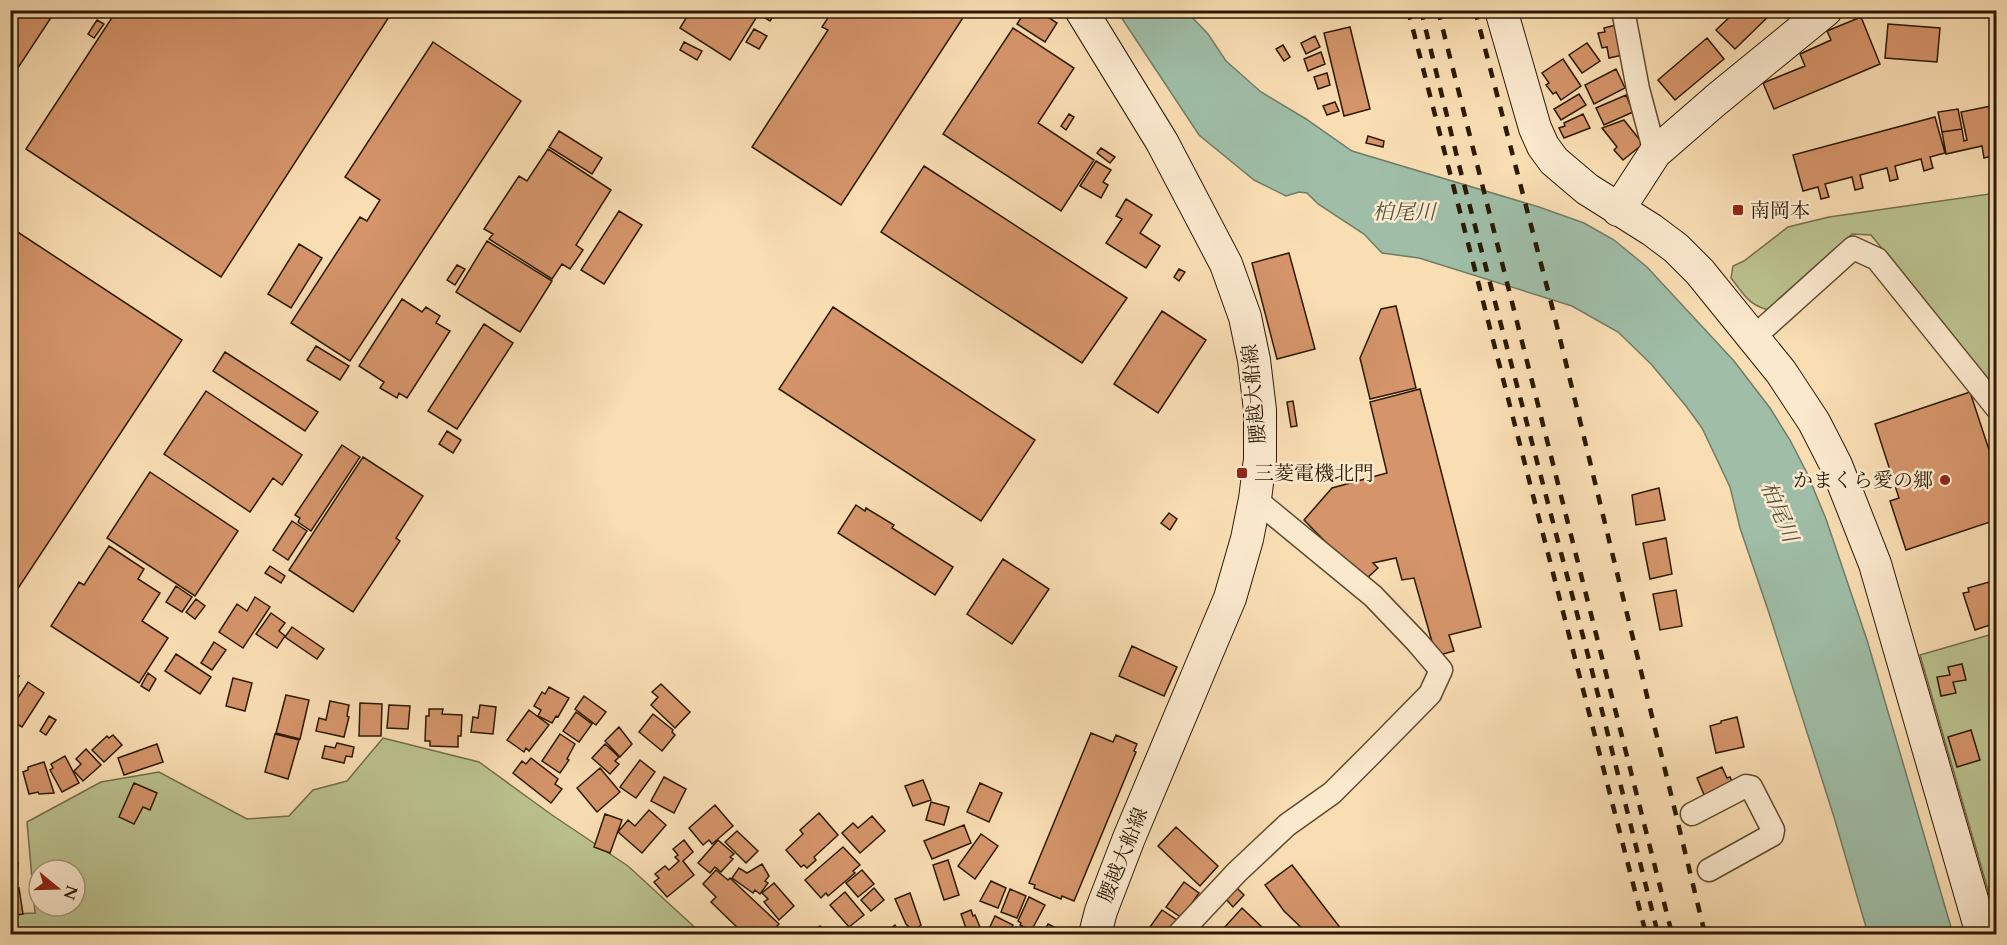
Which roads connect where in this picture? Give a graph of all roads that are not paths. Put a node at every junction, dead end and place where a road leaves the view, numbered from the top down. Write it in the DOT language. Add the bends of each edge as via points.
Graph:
graph roads {
  1 [pos="1081,10"];
  2 [pos="1501,10"];
  3 [pos="1623,10"];
  4 [pos="1826,10"];
  5 [pos="1655,153"];
  6 [pos="1618,210"];
  7 [pos="1754,337"];
  8 [pos="1996,407"];
  9 [pos="1255,499"];
  10 [pos="1692,814"];
  11 [pos="1709,870"];
  12 [pos="1095,934"];
  13 [pos="1179,934"];
  14 [pos="1982,934"];
  1 -- 9 [label="street, 腰越大船線" via="1162,142 1226,264 1245,317 1260,410"];
  2 -- 6 [label="street" via="1527,105 1543,146 1554,162"];
  3 -- 5 [label="street"];
  4 -- 5 [label="street"];
  5 -- 6 [label="street"];
  6 -- 7 [label="street" via="1676,248"];
  7 -- 8 [label="street" via="1853,248 1877,259"];
  7 -- 14 [label="street" via="1814,422 1856,513 1875,564"];
  9 -- 12 [label="street, 腰越大船線" via="1230,598 1129,838"];
  9 -- 13 [label="street" via="1373,596 1441,670 1430,693 1332,794 1287,825"];
  10 -- 11 [label="street" via="1746,786 1751,787 1773,830 1772,835"];
}
